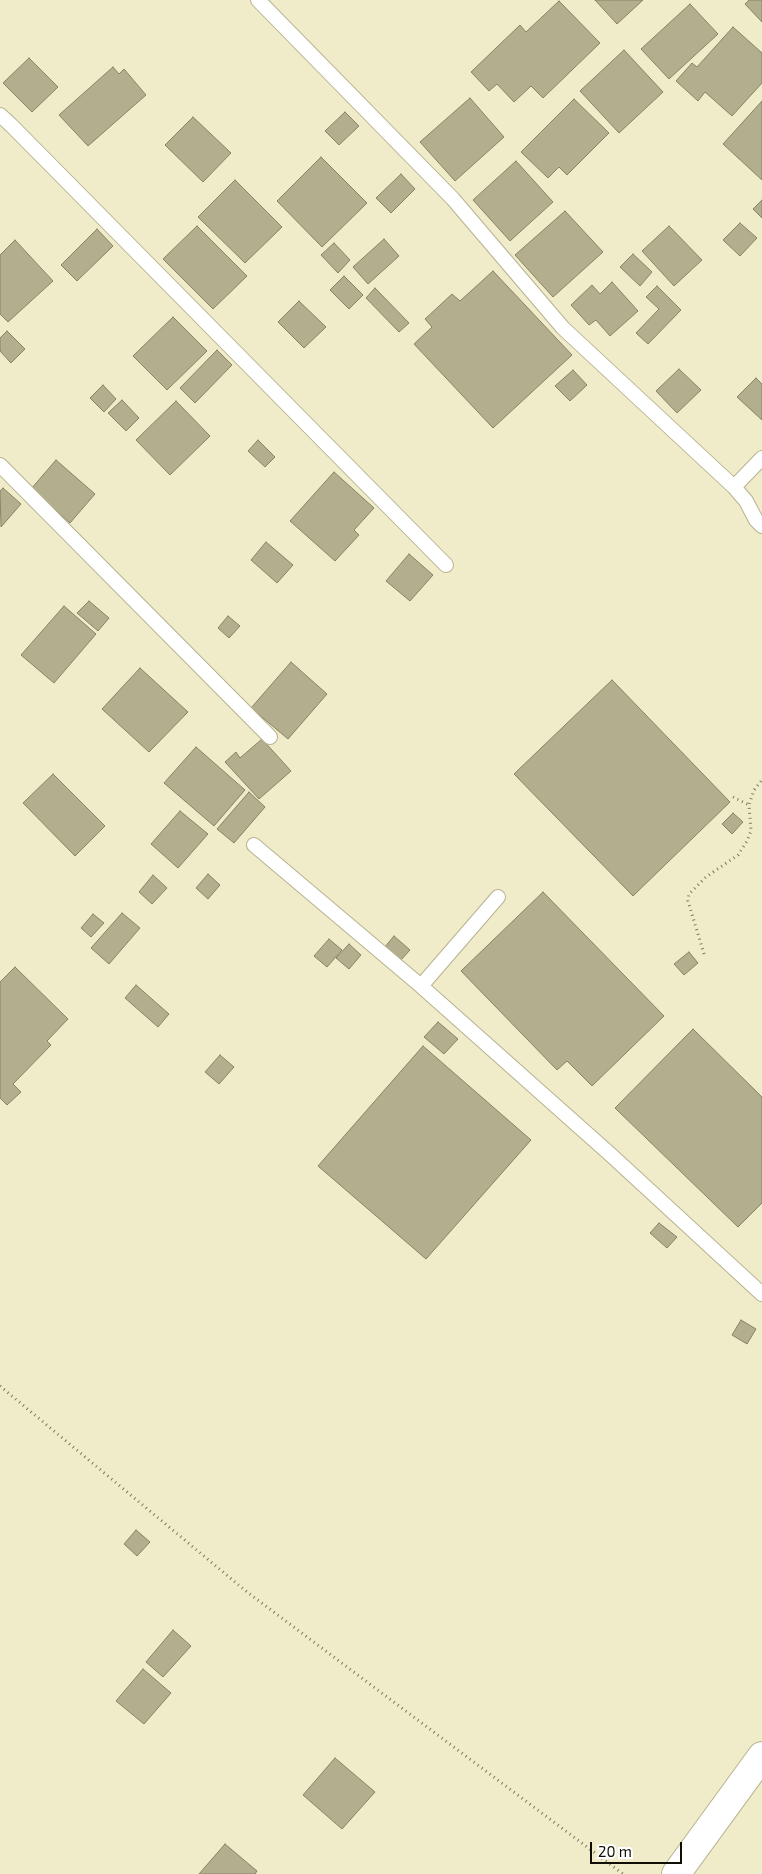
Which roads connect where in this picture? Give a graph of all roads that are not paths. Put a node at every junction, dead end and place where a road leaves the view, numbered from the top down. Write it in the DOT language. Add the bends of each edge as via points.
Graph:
graph roads {
  1 [pos="258,0"];
  2 [pos="0,115"];
  3 [pos="762,458"];
  4 [pos="0,465"];
  5 [pos="734,487"];
  6 [pos="762,526"];
  7 [pos="446,566"];
  8 [pos="270,737"];
  9 [pos="254,845"];
  10 [pos="498,897"];
  11 [pos="421,986"];
  12 [pos="762,1294"];
  13 [pos="762,1756"];
  14 [pos="676,1874"];
  1 -- 5 [label="lane" via="453,200 563,328"];
  2 -- 7 [label="lane"];
  3 -- 5 [label="lane"];
  4 -- 8 [label="lane"];
  5 -- 6 [label="lane"];
  9 -- 11 [label="lane"];
  10 -- 11 [label="lane"];
  11 -- 12 [label="lane"];
  13 -- 14 [label="street"];
}
